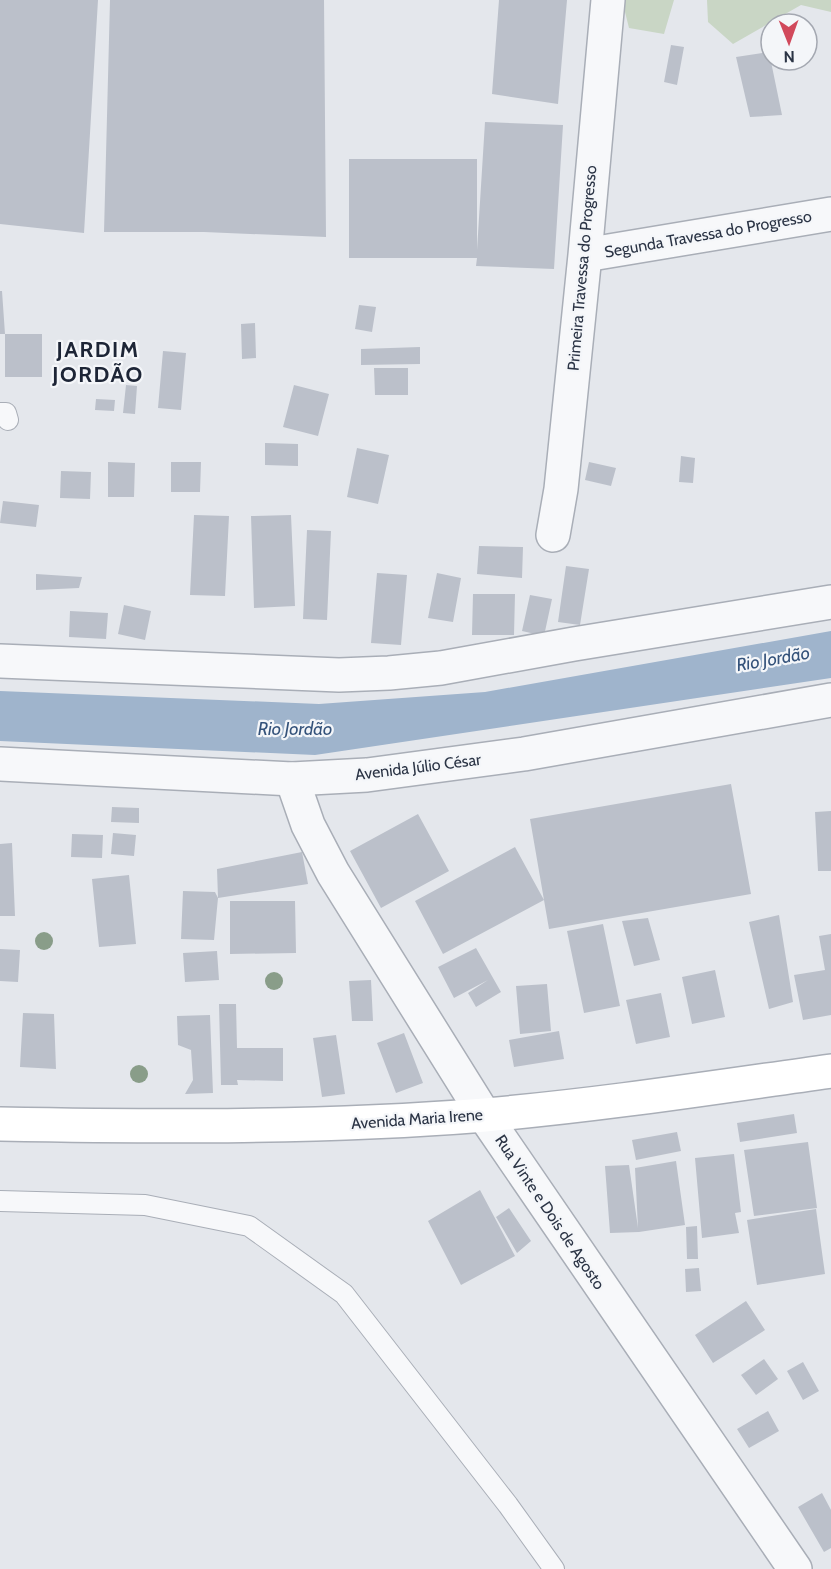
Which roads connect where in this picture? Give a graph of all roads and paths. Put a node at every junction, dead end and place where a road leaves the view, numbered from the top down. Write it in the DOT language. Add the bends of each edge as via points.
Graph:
graph roads {
  1 [pos="608,0"];
  2 [pos="831,214"];
  3 [pos="585,255"];
  4 [pos="554,535"];
  5 [pos="831,602"];
  6 [pos="0,661"];
  7 [pos="831,700"];
  8 [pos="0,764"];
  9 [pos="292,779"];
  10 [pos="831,1071"];
  11 [pos="484,1115"];
  12 [pos="0,1124"];
  13 [pos="0,1201"];
  14 [pos="554,1569"];
  15 [pos="795,1569"];
  1 -- 3 [label="street, Primeira Travessa do Progresso"];
  2 -- 3 [label="street, Segunda Travessa do Progresso"];
  3 -- 4 [label="street, Primeira Travessa do Progresso"];
  5 -- 6 [label="street" via="441,668 388,673 317,674"];
  7 -- 9 [label="street, Avenida Júlio César" via="524,754 367,775"];
  8 -- 9 [label="street, Avenida Júlio César"];
  9 -- 11 [label="street, Rua Vinte e Dois de Agosto" via="308,825 333,873"];
  10 -- 11 [label="main road, Avenida Maria Irene"];
  11 -- 12 [label="main road, Avenida Maria Irene" via="338,1124"];
  11 -- 15 [label="street, Rua Vinte e Dois de Agosto"];
  13 -- 14 [label="lane" via="145,1205 249,1226 344,1294"];
}
